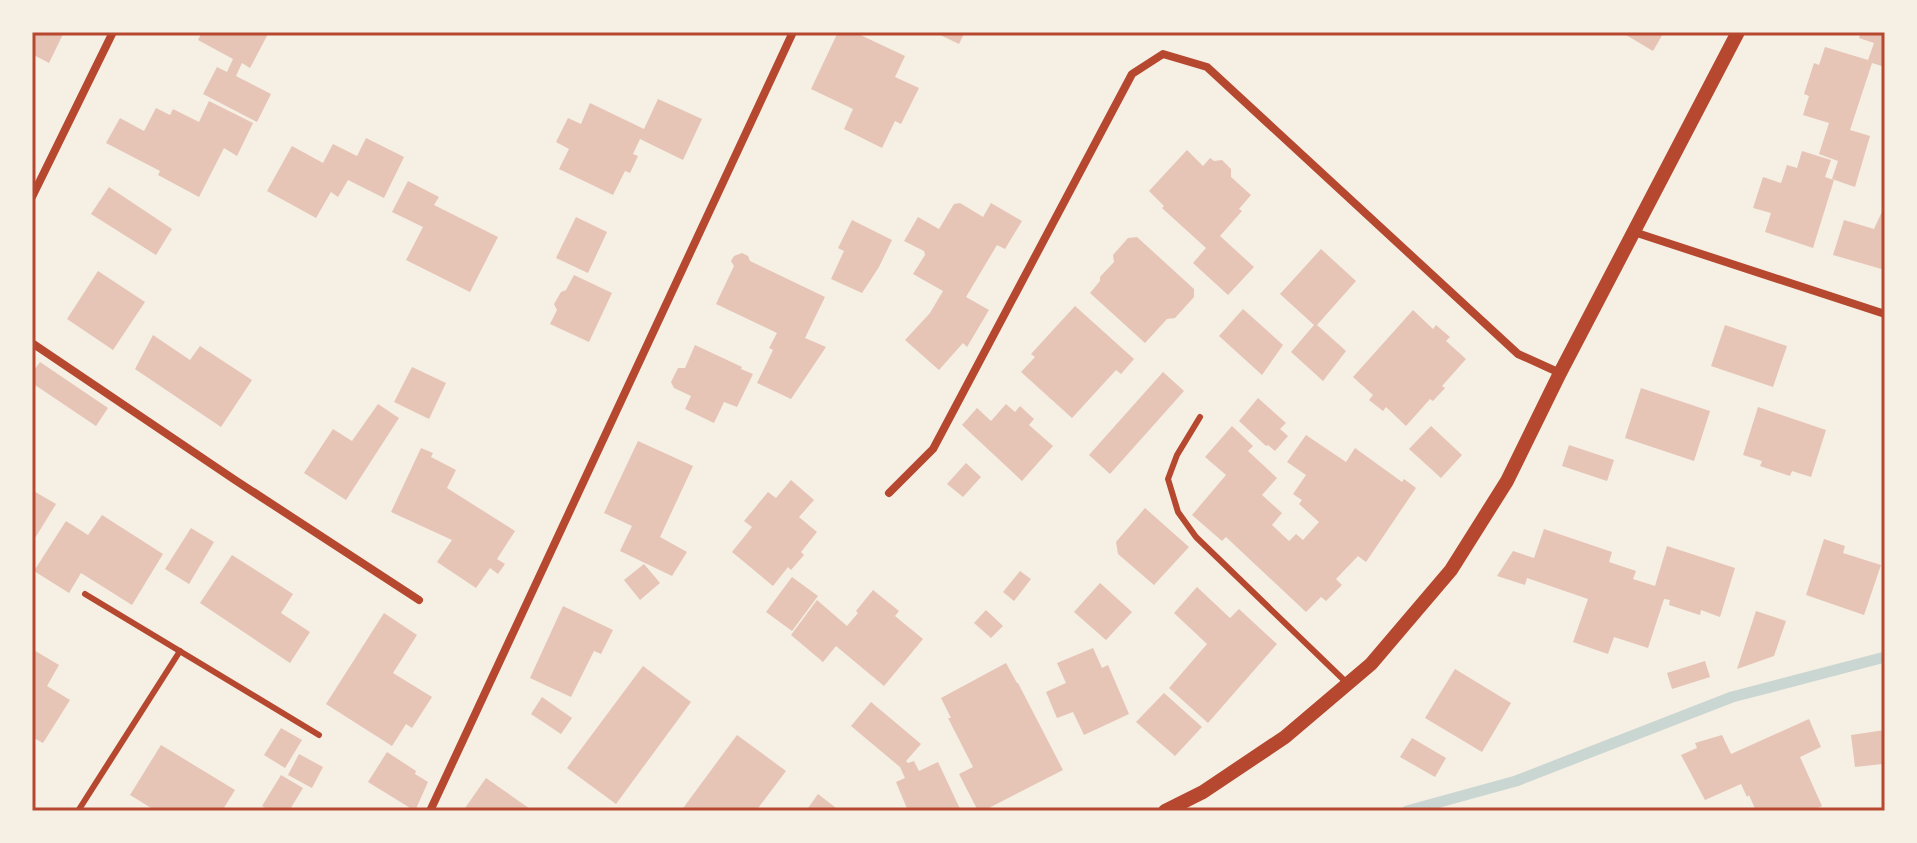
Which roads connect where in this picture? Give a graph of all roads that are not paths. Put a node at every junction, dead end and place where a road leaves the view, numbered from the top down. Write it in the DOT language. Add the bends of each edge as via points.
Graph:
graph roads {
  1 [pos="113,32"];
  2 [pos="793,32"];
  3 [pos="1738,32"];
  4 [pos="32,197"];
  5 [pos="1634,232"];
  6 [pos="1885,314"];
  7 [pos="32,343"];
  8 [pos="1560,373"];
  9 [pos="1200,417"];
  10 [pos="889,493"];
  11 [pos="85,594"];
  12 [pos="419,600"];
  13 [pos="180,651"];
  14 [pos="1348,684"];
  15 [pos="319,735"];
  16 [pos="78,811"];
  17 [pos="430,811"];
  18 [pos="1165,811"];
  1 -- 4 [label="street"];
  2 -- 17 [label="street"];
  3 -- 5 [label="street"];
  5 -- 6 [label="street"];
  5 -- 8 [label="street"];
  7 -- 12 [label="street"];
  8 -- 10 [label="street" via="1518,354 1207,67 1163,54 1132,74 933,449"];
  8 -- 14 [label="street" via="1507,481 1451,570"];
  9 -- 14 [label="lane" via="1168,479 1178,512 1196,537"];
  11 -- 13 [label="lane"];
  13 -- 15 [label="lane"];
  13 -- 16 [label="lane"];
  14 -- 18 [label="street" via="1254,759"];
}
